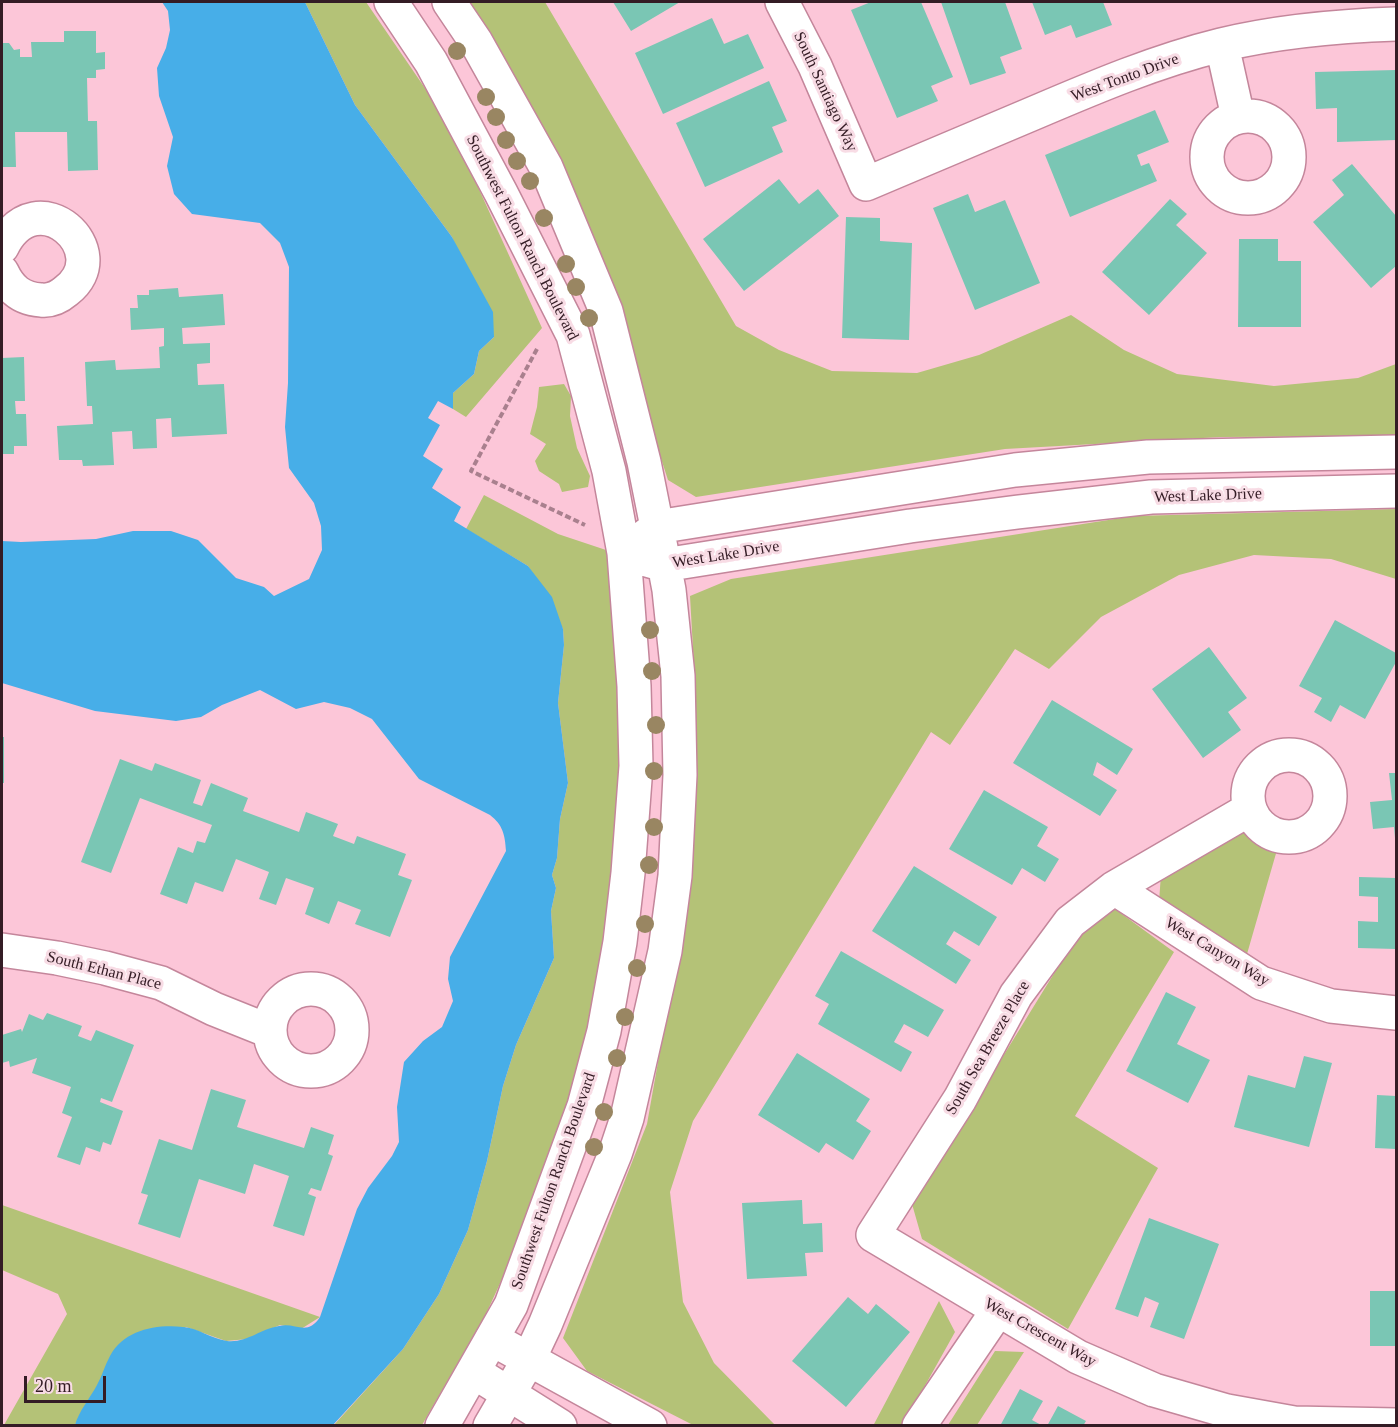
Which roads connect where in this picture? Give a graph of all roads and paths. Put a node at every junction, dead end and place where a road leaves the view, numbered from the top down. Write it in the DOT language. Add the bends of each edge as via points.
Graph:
graph roads {
  1 [pos="391,2"];
  2 [pos="449,2"];
  3 [pos="782,2"];
  4 [pos="1396,24"];
  5 [pos="1221,45"];
  6 [pos="1238,117"];
  7 [pos="866,184"];
  8 [pos="2,247"];
  9 [pos="2,272"];
  10 [pos="537,349"];
  11 [pos="1396,452"];
  12 [pos="1396,491"];
  13 [pos="585,525"];
  14 [pos="657,527"];
  15 [pos="624,553"];
  16 [pos="664,565"];
  17 [pos="1250,808"];
  18 [pos="1114,888"];
  19 [pos="2,950"];
  20 [pos="1396,1013"];
  21 [pos="269,1030"];
  22 [pos="873,1235"];
  23 [pos="998,1310"];
  24 [pos="492,1339"];
  25 [pos="529,1359"];
  26 [pos="474,1372"];
  27 [pos="508,1393"];
  28 [pos="442,1425"];
  29 [pos="490,1425"];
  30 [pos="560,1425"];
  31 [pos="650,1425"];
  32 [pos="919,1425"];
  33 [pos="1396,1425"];
  1 -- 15 [label="street, Southwest Fulton Ranch Boulevard" via="431,62 573,335 609,471"];
  2 -- 14 [label="street" via="476,42 546,167 606,311"];
  3 -- 7 [label="street, South Santiago Way" via="815,66"];
  4 -- 5 [label="street, West Tonto Drive" via="1327,27"];
  5 -- 6 [label="street"];
  5 -- 7 [label="street, West Tonto Drive" via="1104,84"];
  8 -- 9 [label="street" via="11,231 27,221 52,220 74,234 83,262 72,287 46,301 19,294 8,285"];
  10 -- 13 [label="path" via="471,471"];
  11 -- 14 [label="street" via="1148,457 1015,470"];
  12 -- 16 [label="street, West Lake Drive" via="1151,497 921,525"];
  14 -- 15 [label="street"];
  14 -- 16 [label="street"];
  15 -- 16 [label="street, West Lake Drive"];
  15 -- 24 [label="street, Southwest Fulton Ranch Boulevard" via="636,766 620,942 604,1031 584,1106 511,1305"];
  16 -- 25 [label="street" via="678,676 680,775 675,876 665,951 615,1154"];
  17 -- 18 [label="street, South Sea Breeze Place"];
  18 -- 20 [label="street, West Canyon Way" via="1261,983 1331,1006"];
  18 -- 22 [label="street, South Sea Breeze Place" via="1070,922 1016,995 960,1099"];
  19 -- 21 [label="street, South Ethan Place" via="105,968 160,983"];
  22 -- 23 [label="street, West Crescent Way"];
  23 -- 32 [label="street"];
  23 -- 33 [label="street, West Crescent Way" via="1078,1357 1154,1390 1227,1412 1294,1423"];
  24 -- 25 [label="street"];
  24 -- 26 [label="street, Southwest Fulton Ranch Boulevard"];
  25 -- 27 [label="street"];
  25 -- 31 [label="street"];
  26 -- 27 [label="street"];
  26 -- 28 [label="street, Southwest Fulton Ranch Boulevard"];
  27 -- 29 [label="street"];
  27 -- 30 [label="street"];
}
